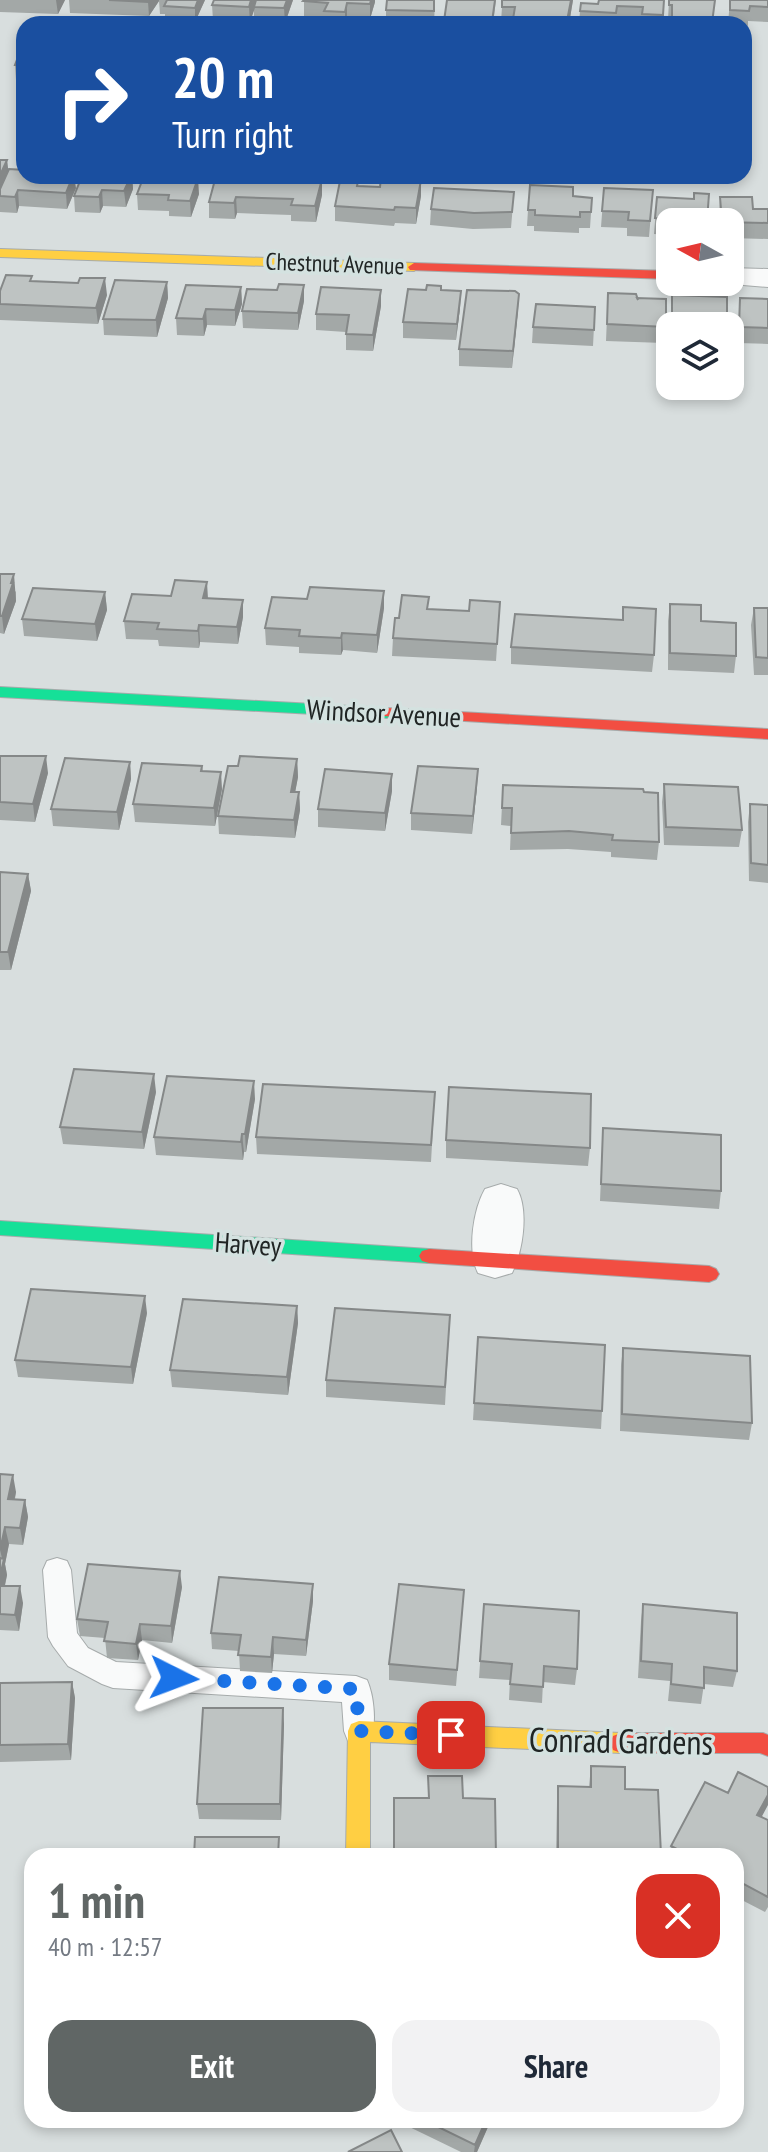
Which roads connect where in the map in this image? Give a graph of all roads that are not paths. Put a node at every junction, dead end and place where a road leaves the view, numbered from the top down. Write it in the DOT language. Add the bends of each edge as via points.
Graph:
graph roads {
  1 [pos="0,253"];
  2 [pos="656,275"];
  3 [pos="744,277"];
  4 [pos="768,278"];
  5 [pos="0,692"];
  6 [pos="768,734"];
  7 [pos="501,1201"];
  8 [pos="0,1228"];
  9 [pos="495,1260"];
  10 [pos="709,1274"];
  11 [pos="57,1570"];
  12 [pos="359,1731"];
  13 [pos="768,1746"];
  14 [pos="358,1848"];
  1 -- 2 [label="street, Chestnut Avenue"];
  3 -- 4 [label="street"];
  5 -- 6 [label="street, Windsor Avenue"];
  7 -- 9 [label="street"];
  8 -- 9 [label="street, Harvey"];
  9 -- 10 [label="street, Harvey"];
  11 -- 12 [label="lane" via="63,1637 78,1657 113,1675 356,1689"];
  12 -- 13 [label="street, Conrad Gardens"];
  12 -- 14 [label="street"];
}
